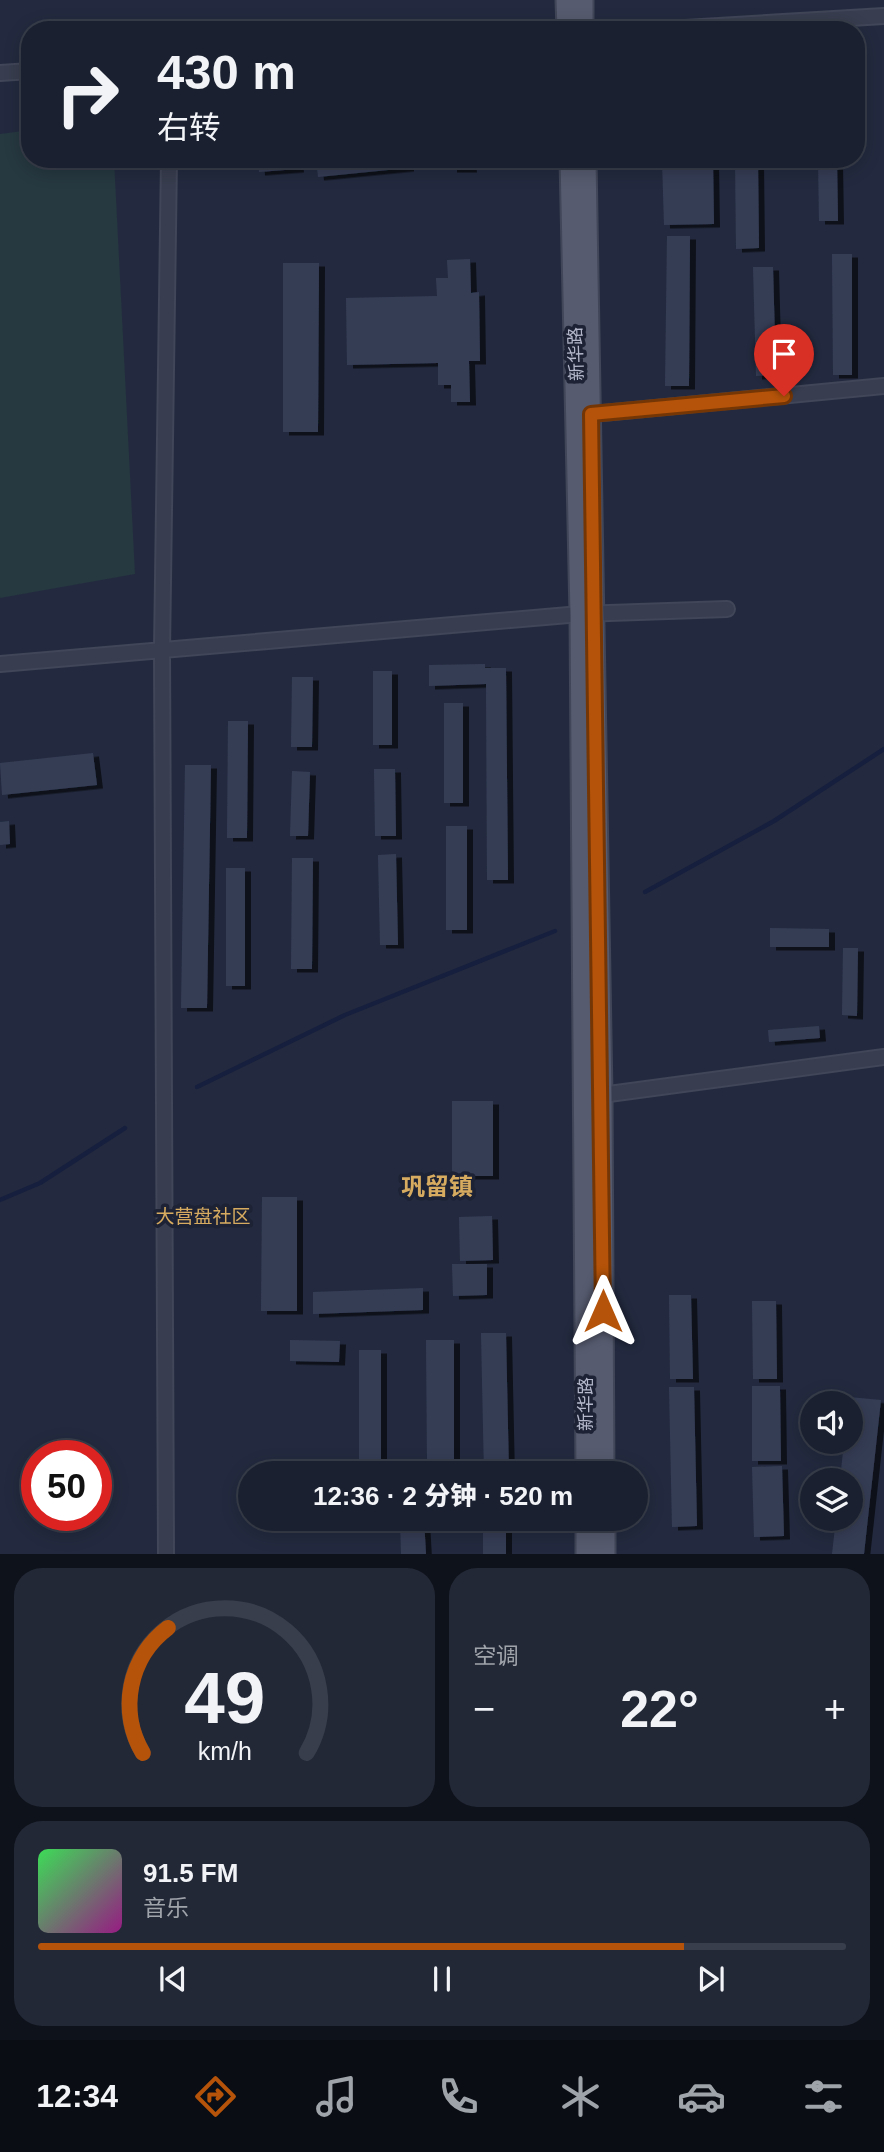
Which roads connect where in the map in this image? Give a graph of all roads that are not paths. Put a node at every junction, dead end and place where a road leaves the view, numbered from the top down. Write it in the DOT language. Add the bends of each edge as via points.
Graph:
graph roads {
  1 [pos="566,0"];
  2 [pos="583,0"];
  3 [pos="884,16"];
  4 [pos="567,21"];
  5 [pos="583,21"];
  6 [pos="801,21"];
  7 [pos="21,72"];
  8 [pos="0,73"];
  9 [pos="169,168"];
  10 [pos="570,168"];
  11 [pos="586,168"];
  12 [pos="884,386"];
  13 [pos="584,415"];
  14 [pos="727,609"];
  15 [pos="588,614"];
  16 [pos="162,650"];
  17 [pos="0,664"];
  18 [pos="884,1057"];
  19 [pos="594,1096"];
  20 [pos="586,1461"];
  21 [pos="604,1461"];
  22 [pos="586,1531"];
  23 [pos="605,1531"];
  24 [pos="166,1553"];
  25 [pos="586,1553"];
  26 [pos="605,1553"];
  1 -- 4 [label="main road"];
  2 -- 5 [label="main road"];
  3 -- 6 [label="street"];
  7 -- 8 [label="street"];
  9 -- 16 [label="street"];
  10 -- 13 [label="main road, 新华路"];
  11 -- 13 [label="main road, 新华路"];
  12 -- 13 [label="street"];
  13 -- 15 [label="main road, 新华路"];
  14 -- 15 [label="street"];
  15 -- 16 [label="street"];
  15 -- 19 [label="main road, 新华路"];
  16 -- 17 [label="street"];
  16 -- 24 [label="street"];
  18 -- 19 [label="street"];
  19 -- 20 [label="main road, 新华路"];
  19 -- 21 [label="main road, 新华路"];
  22 -- 25 [label="main road"];
  23 -- 26 [label="main road"];
}
